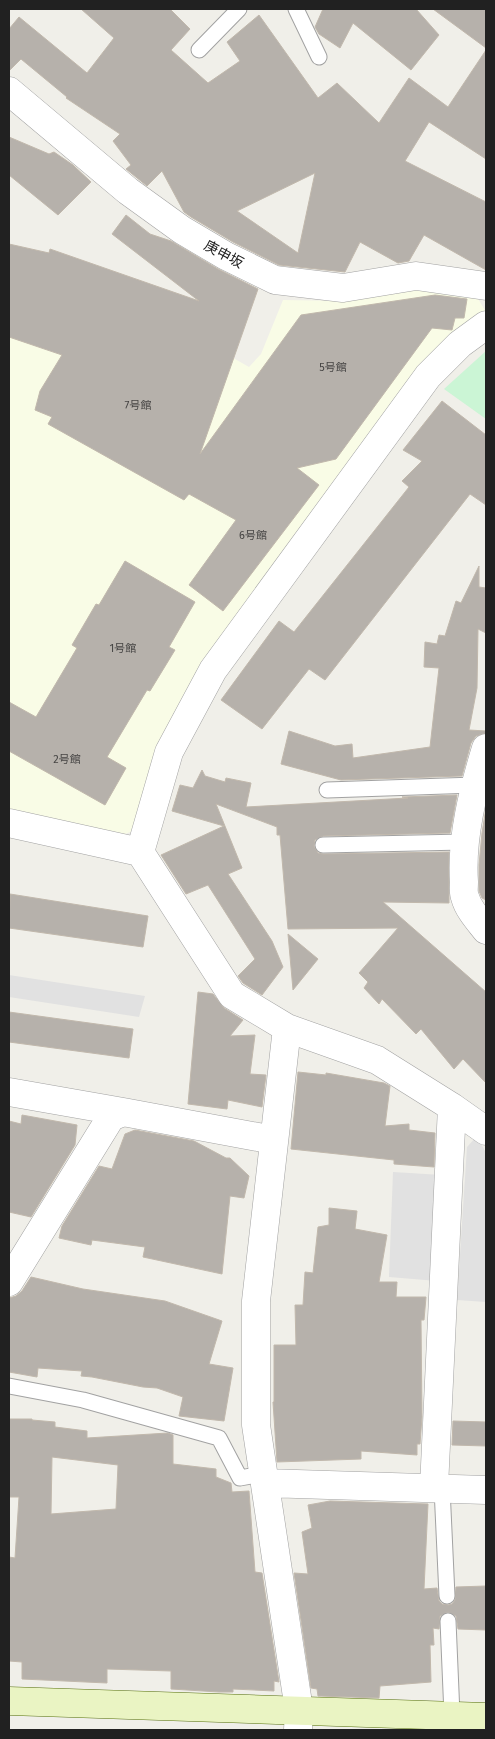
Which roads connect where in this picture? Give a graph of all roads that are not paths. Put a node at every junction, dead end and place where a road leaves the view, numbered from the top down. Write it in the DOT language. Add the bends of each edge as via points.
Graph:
graph roads {
  1 [pos="239,9"];
  2 [pos="296,9"];
  3 [pos="199,50"];
  4 [pos="319,57"];
  5 [pos="9,91"];
  6 [pos="486,286"];
  7 [pos="486,325"];
  8 [pos="486,748"];
  9 [pos="475,786"];
  10 [pos="327,790"];
  11 [pos="9,823"];
  12 [pos="464,842"];
  13 [pos="323,845"];
  14 [pos="140,852"];
  15 [pos="486,930"];
  16 [pos="287,1028"];
  17 [pos="9,1092"];
  18 [pos="452,1107"];
  19 [pos="123,1112"];
  20 [pos="486,1132"];
  21 [pos="274,1140"];
  22 [pos="9,1282"];
  23 [pos="9,1386"];
  24 [pos="264,1478"];
  25 [pos="438,1488"];
  26 [pos="486,1490"];
  27 [pos="447,1596"];
  28 [pos="448,1621"];
  29 [pos="9,1701"];
  30 [pos="452,1715"];
  31 [pos="486,1716"];
  32 [pos="299,1720"];
  1 -- 3 [label="lane"];
  2 -- 4 [label="lane"];
  5 -- 6 [label="street, 庚申坂" via="120,185 182,230 275,280 343,288 416,276"];
  7 -- 14 [label="street" via="460,344 428,376 213,670 170,752"];
  8 -- 9 [label="street"];
  9 -- 10 [label="lane"];
  9 -- 12 [label="street"];
  11 -- 14 [label="street"];
  12 -- 13 [label="lane"];
  12 -- 15 [label="street" via="465,898"];
  14 -- 16 [label="street" via="232,995"];
  16 -- 18 [label="street" via="376,1060"];
  16 -- 21 [label="street"];
  17 -- 19 [label="street"];
  18 -- 20 [label="street"];
  18 -- 25 [label="street"];
  19 -- 21 [label="street"];
  19 -- 22 [label="street" via="110,1117"];
  21 -- 24 [label="street" via="256,1301 256,1424"];
  23 -- 24 [label="lane" via="83,1400 218,1438 240,1478"];
  24 -- 25 [label="street"];
  24 -- 32 [label="street"];
  25 -- 26 [label="street"];
  25 -- 27 [label="lane"];
  28 -- 30 [label="lane"];
  29 -- 32 [label="street"];
  30 -- 31 [label="street"];
  30 -- 32 [label="street"];
}
